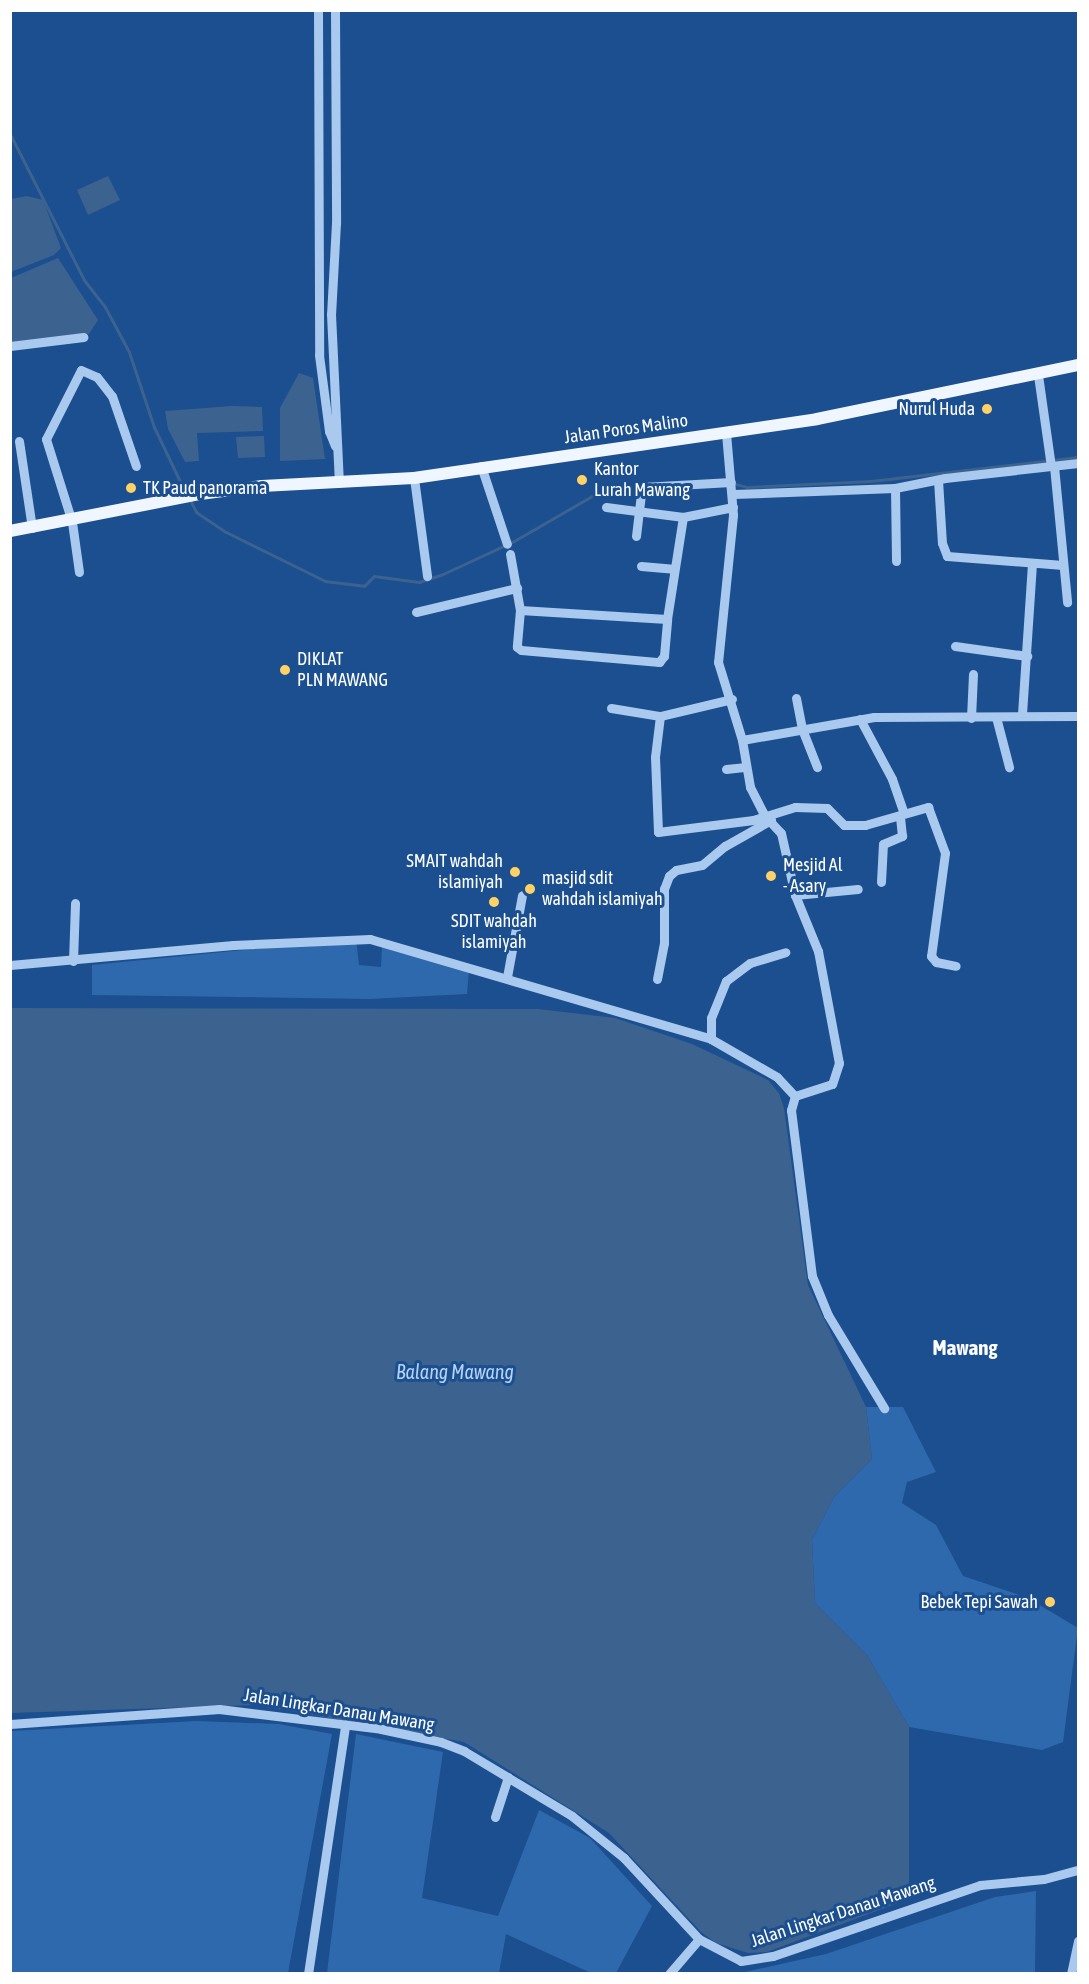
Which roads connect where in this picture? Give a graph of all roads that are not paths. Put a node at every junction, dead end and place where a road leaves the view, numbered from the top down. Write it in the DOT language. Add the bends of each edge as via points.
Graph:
graph roads {
  1 [pos="318,10"];
  2 [pos="335,10"];
  3 [pos="83,337"];
  4 [pos="10,346"];
  5 [pos="1078,365"];
  6 [pos="1038,375"];
  7 [pos="726,433"];
  8 [pos="19,441"];
  9 [pos="336,448"];
  10 [pos="1078,463"];
  11 [pos="136,466"];
  12 [pos="481,466"];
  13 [pos="1052,466"];
  14 [pos="414,478"];
  15 [pos="938,480"];
  16 [pos="339,483"];
  17 [pos="732,487"];
  18 [pos="895,488"];
  19 [pos="606,507"];
  20 [pos="732,507"];
  21 [pos="639,511"];
  22 [pos="684,517"];
  23 [pos="72,522"];
  24 [pos="32,528"];
  25 [pos="10,531"];
  26 [pos="636,536"];
  27 [pos="507,544"];
  28 [pos="510,554"];
  29 [pos="896,561"];
  30 [pos="1032,563"];
  31 [pos="1063,565"];
  32 [pos="642,566"];
  33 [pos="673,569"];
  34 [pos="79,572"];
  35 [pos="427,576"];
  36 [pos="517,588"];
  37 [pos="1067,602"];
  38 [pos="520,610"];
  39 [pos="416,612"];
  40 [pos="667,619"];
  41 [pos="955,646"];
  42 [pos="1027,656"];
  43 [pos="973,674"];
  44 [pos="796,698"];
  45 [pos="732,699"];
  46 [pos="611,708"];
  47 [pos="1022,714"];
  48 [pos="660,716"];
  49 [pos="1078,716"];
  50 [pos="996,717"];
  51 [pos="971,718"];
  52 [pos="860,719"];
  53 [pos="802,729"];
  54 [pos="742,740"];
  55 [pos="744,767"];
  56 [pos="817,767"];
  57 [pos="1009,767"];
  58 [pos="726,769"];
  59 [pos="902,815"];
  60 [pos="768,818"];
  61 [pos="881,882"];
  62 [pos="858,889"];
  63 [pos="522,895"];
  64 [pos="795,895"];
  65 [pos="75,903"];
  66 [pos="784,952"];
  67 [pos="74,961"];
  68 [pos="10,965"];
  69 [pos="957,966"];
  70 [pos="507,977"];
  71 [pos="657,979"];
  72 [pos="711,1040"];
  73 [pos="795,1096"];
  74 [pos="884,1408"];
  75 [pos="10,1724"];
  76 [pos="345,1725"];
  77 [pos="508,1777"];
  78 [pos="495,1817"];
  79 [pos="1078,1870"];
  80 [pos="699,1939"];
  81 [pos="1078,1944"];
  82 [pos="308,1974"];
  83 [pos="669,1974"];
  84 [pos="1071,1974"];
  1 -- 9 [label="street" via="319,355 329,431"];
  2 -- 9 [label="street" via="336,223 331,314"];
  3 -- 4 [label="street"];
  5 -- 6 [label="main road, Jalan Poros Malino"];
  6 -- 7 [label="main road, Jalan Poros Malino" via="878,409"];
  6 -- 13 [label="street"];
  7 -- 12 [label="main road, Jalan Poros Malino"];
  7 -- 17 [label="street"];
  8 -- 24 [label="street"];
  9 -- 16 [label="street"];
  10 -- 13 [label="street"];
  11 -- 23 [label="street" via="112,396 97,377 83,369 46,439"];
  12 -- 14 [label="main road, Jalan Poros Malino"];
  12 -- 27 [label="street"];
  13 -- 15 [label="street"];
  13 -- 31 [label="street"];
  14 -- 16 [label="main road, Jalan Poros Malino"];
  14 -- 35 [label="street"];
  15 -- 18 [label="street"];
  15 -- 30 [label="street" via="942,543 947,556"];
  16 -- 23 [label="main road, Jalan Poros Malino" via="262,486 200,494"];
  17 -- 18 [label="street"];
  17 -- 20 [label="street"];
  17 -- 21 [label="street" via="641,491"];
  18 -- 29 [label="street"];
  19 -- 21 [label="street"];
  20 -- 22 [label="street"];
  20 -- 45 [label="street" via="718,662"];
  21 -- 22 [label="street"];
  21 -- 26 [label="street"];
  22 -- 33 [label="street"];
  23 -- 24 [label="main road, Jalan Poros Malino"];
  23 -- 34 [label="street"];
  24 -- 25 [label="main road, Jalan Poros Malino"];
  28 -- 36 [label="street"];
  30 -- 31 [label="street"];
  30 -- 42 [label="street"];
  31 -- 37 [label="street"];
  32 -- 33 [label="street"];
  33 -- 40 [label="street"];
  36 -- 38 [label="street"];
  36 -- 39 [label="street"];
  38 -- 40 [label="street"];
  38 -- 40 [label="street" via="517,642 521,650 650,662 664,658"];
  41 -- 42 [label="street"];
  42 -- 47 [label="street"];
  43 -- 51 [label="street"];
  44 -- 53 [label="street"];
  45 -- 48 [label="street"];
  45 -- 54 [label="street"];
  46 -- 48 [label="street"];
  47 -- 49 [label="street"];
  47 -- 50 [label="street"];
  48 -- 60 [label="street" via="654,757 658,832"];
  50 -- 51 [label="street"];
  50 -- 57 [label="street"];
  51 -- 52 [label="street"];
  52 -- 53 [label="street"];
  52 -- 59 [label="street" via="892,779"];
  53 -- 54 [label="street"];
  53 -- 56 [label="street"];
  54 -- 55 [label="street"];
  55 -- 58 [label="street"];
  55 -- 60 [label="street" via="750,788"];
  59 -- 60 [label="street" via="849,826 826,808 795,807"];
  59 -- 61 [label="street" via="902,836 883,844"];
  59 -- 69 [label="street" via="932,809 945,863 931,956 936,962"];
  60 -- 64 [label="street" via="784,842"];
  60 -- 71 [label="street" via="702,865 676,870 669,876 664,889 664,943"];
  62 -- 64 [label="street"];
  63 -- 70 [label="street"];
  64 -- 73 [label="street" via="825,975 839,1063 832,1084"];
  65 -- 67 [label="street"];
  66 -- 72 [label="street" via="750,963 726,981 711,1018"];
  67 -- 68 [label="street"];
  67 -- 70 [label="street" via="233,945 370,939"];
  70 -- 72 [label="street"];
  72 -- 73 [label="street" via="777,1077"];
  73 -- 74 [label="street" via="791,1110 812,1276 828,1315"];
  75 -- 76 [label="street, Jalan Lingkar Danau Mawang" via="219,1709"];
  76 -- 77 [label="street, Jalan Lingkar Danau Mawang" via="441,1742"];
  76 -- 82 [label="street"];
  77 -- 78 [label="street"];
  77 -- 80 [label="street, Jalan Lingkar Danau Mawang" via="572,1816 624,1858"];
  79 -- 80 [label="street, Jalan Lingkar Danau Mawang" via="1044,1879 980,1886 773,1956 730,1958"];
  80 -- 83 [label="street"];
  81 -- 84 [label="street"];
}
